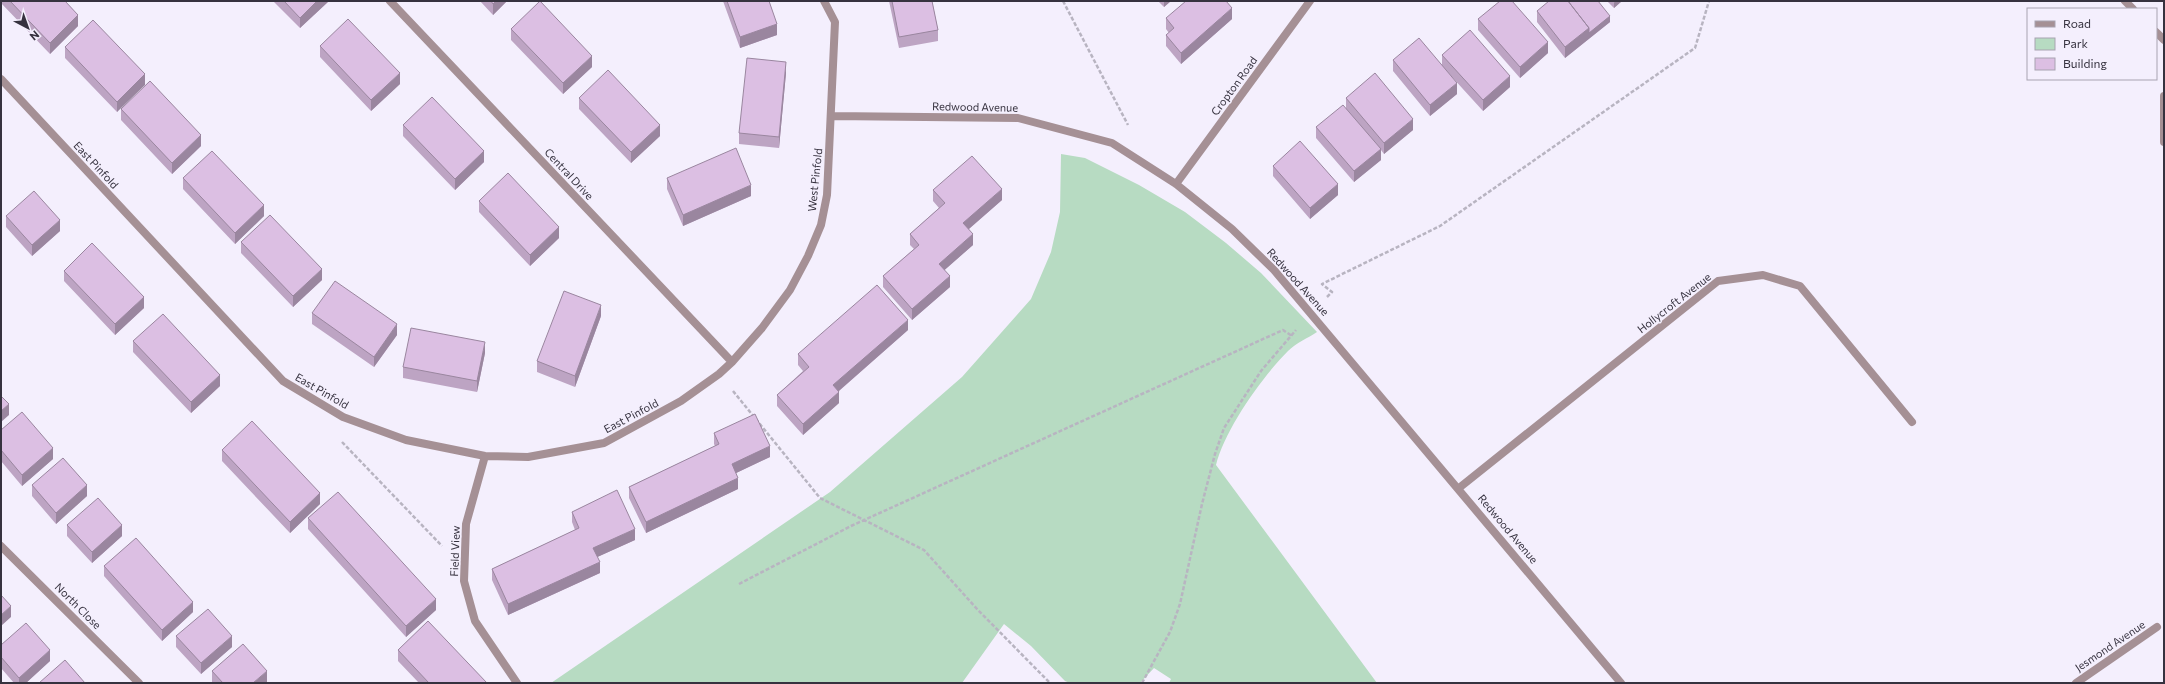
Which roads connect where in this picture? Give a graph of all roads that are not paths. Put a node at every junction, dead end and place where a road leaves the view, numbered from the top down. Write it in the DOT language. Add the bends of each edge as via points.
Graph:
graph roads {
  1 [pos="390,1"];
  2 [pos="824,1"];
  3 [pos="1310,1"];
  4 [pos="1,79"];
  5 [pos="2164,96"];
  6 [pos="832,116"];
  7 [pos="2164,142"];
  8 [pos="1176,184"];
  9 [pos="732,362"];
  10 [pos="1912,422"];
  11 [pos="485,456"];
  12 [pos="1459,488"];
  13 [pos="1,546"];
  14 [pos="2157,627"];
  15 [pos="139,683"];
  16 [pos="517,683"];
  17 [pos="1621,683"];
  18 [pos="2076,683"];
  1 -- 9 [label="street, Central Drive"];
  2 -- 6 [label="street, West Pinfold" via="835,22"];
  3 -- 8 [label="street, Cropton Road"];
  4 -- 11 [label="street, East Pinfold" via="283,381 350,419 406,440"];
  5 -- 7 [label="street"];
  6 -- 8 [label="street, Redwood Avenue" via="1018,118 1112,143"];
  6 -- 9 [label="street, West Pinfold" via="827,195 821,224 808,256 790,290 762,328"];
  8 -- 12 [label="street, Redwood Avenue" via="1232,229 1274,270 1391,411"];
  9 -- 11 [label="street, East Pinfold" via="681,402 604,443 528,457"];
  10 -- 12 [label="street, Hollycroft Avenue" via="1800,286 1763,275 1718,281"];
  11 -- 16 [label="street, Field View" via="466,524 464,581 475,621"];
  12 -- 17 [label="street, Redwood Avenue"];
  13 -- 15 [label="street, North Close"];
  14 -- 18 [label="street, Jesmond Avenue"];
}
